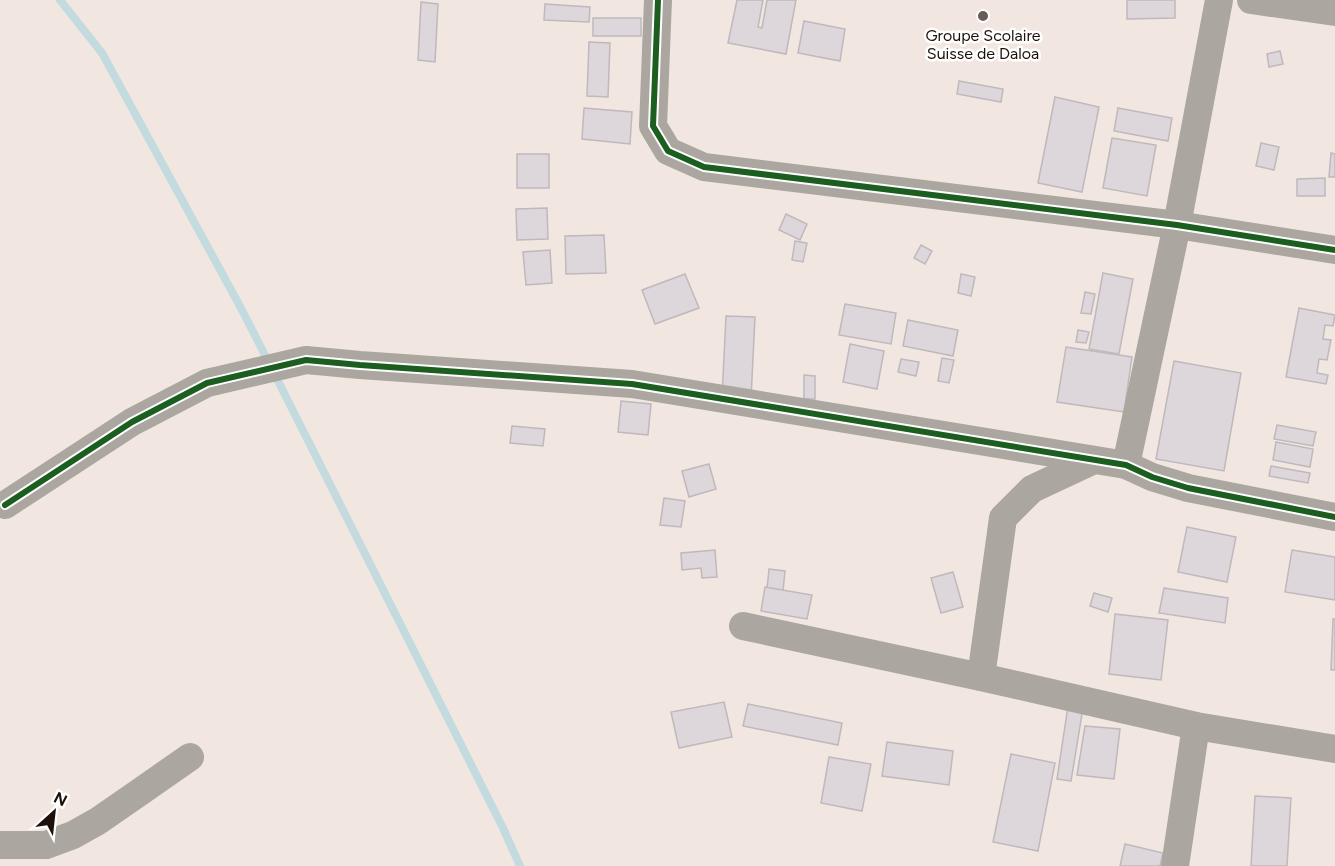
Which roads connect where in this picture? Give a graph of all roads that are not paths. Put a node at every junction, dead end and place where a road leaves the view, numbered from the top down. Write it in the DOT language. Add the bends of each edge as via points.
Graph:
graph roads {
  1 [pos="658,0"];
  2 [pos="1219,0"];
  3 [pos="1251,0"];
  4 [pos="1335,12"];
  5 [pos="1177,225"];
  6 [pos="1335,250"];
  7 [pos="1094,460"];
  8 [pos="1126,465"];
  9 [pos="2,504"];
  10 [pos="1335,517"];
  11 [pos="743,626"];
  12 [pos="981,677"];
  13 [pos="1196,726"];
  14 [pos="1335,749"];
  15 [pos="190,757"];
  16 [pos="0,844"];
  17 [pos="1175,866"];
  1 -- 5 [label="street" via="653,126 668,151 704,167"];
  2 -- 5 [label="street"];
  3 -- 4 [label="street"];
  5 -- 6 [label="street"];
  5 -- 8 [label="street"];
  7 -- 8 [label="street"];
  7 -- 9 [label="street" via="632,384 306,360 207,383 132,422"];
  7 -- 12 [label="street" via="1032,489 1003,518"];
  8 -- 10 [label="street" via="1188,488"];
  11 -- 12 [label="street"];
  12 -- 13 [label="street"];
  13 -- 14 [label="street"];
  13 -- 17 [label="street"];
  15 -- 16 [label="street" via="73,835 46,845"];
}
